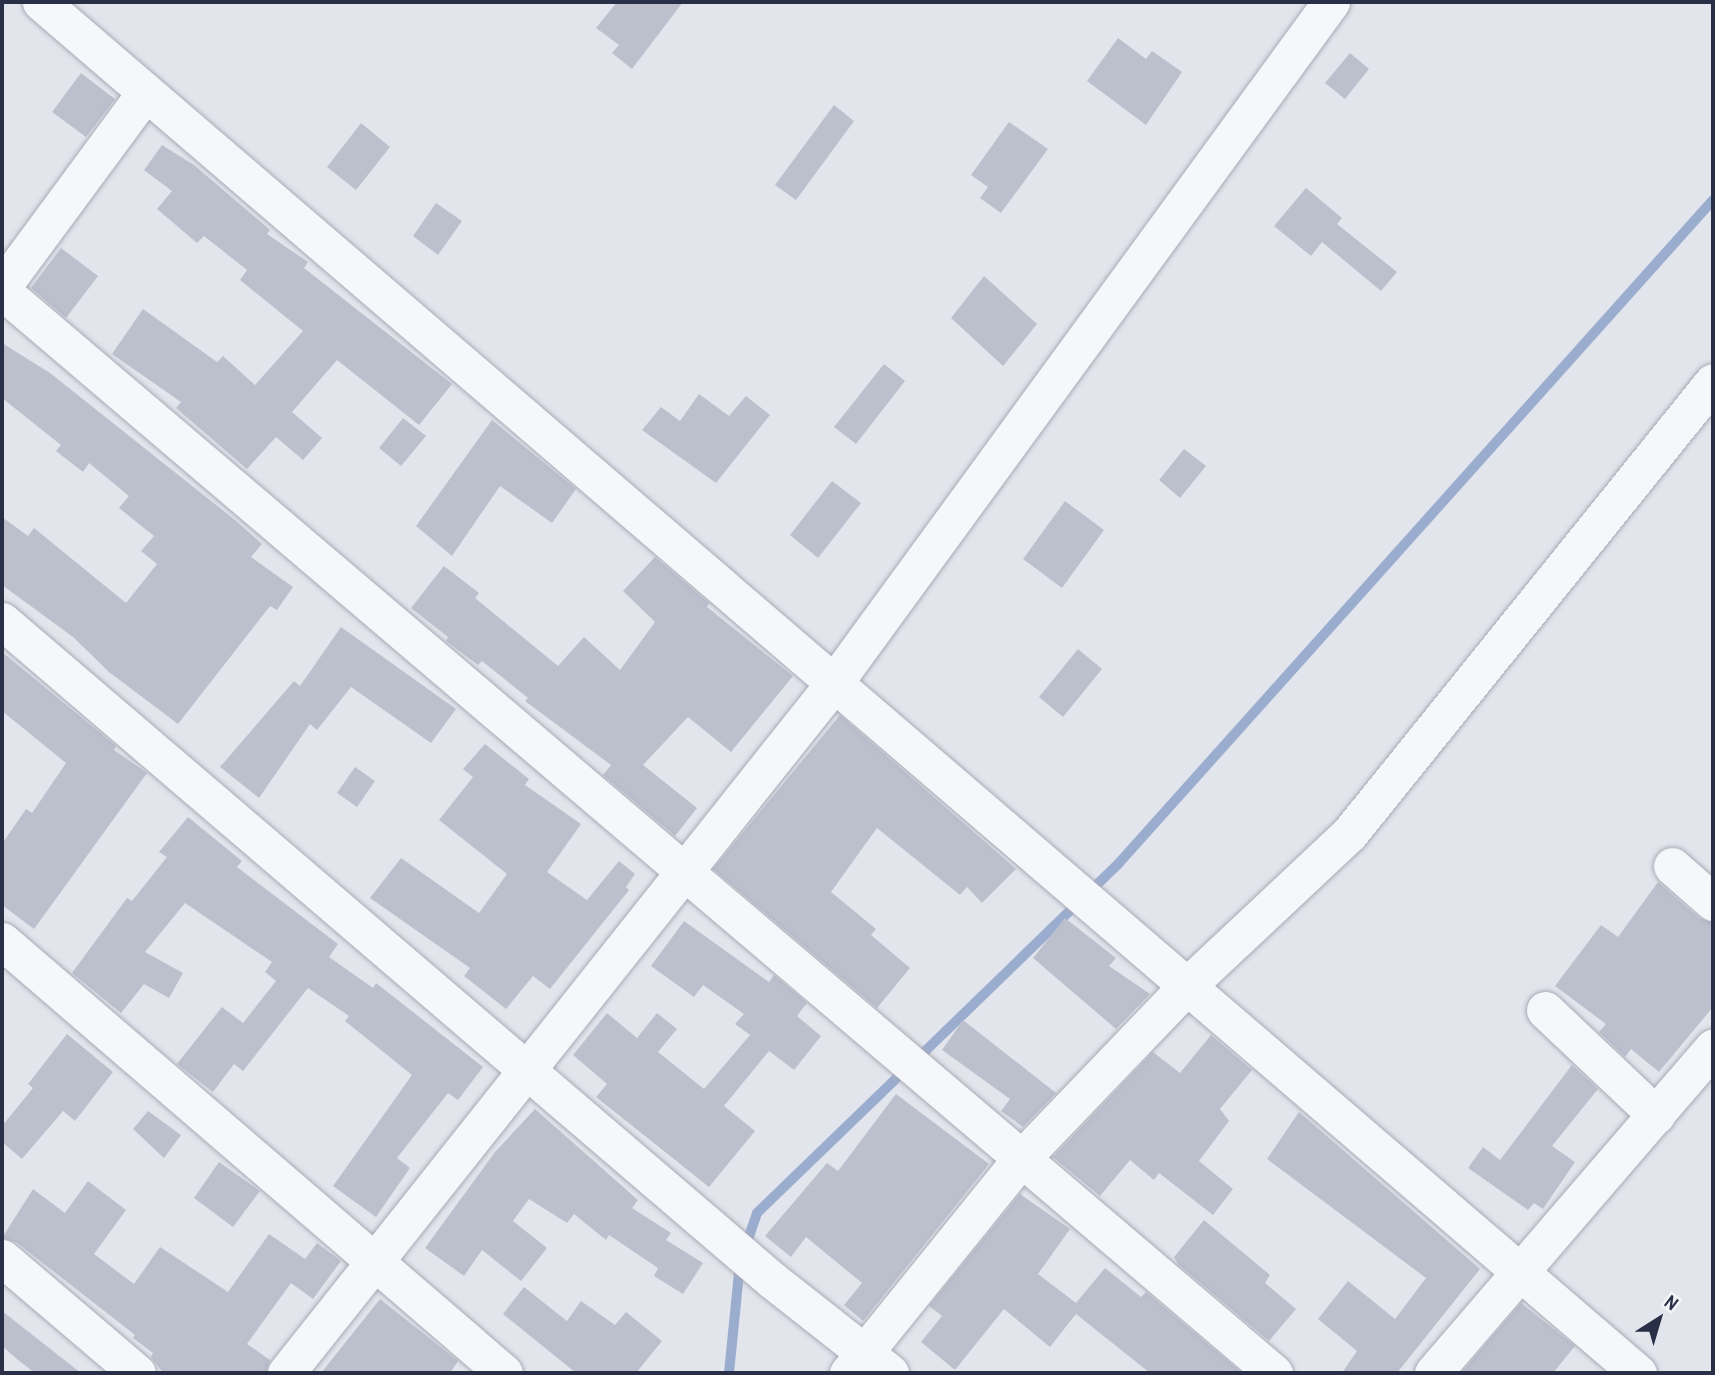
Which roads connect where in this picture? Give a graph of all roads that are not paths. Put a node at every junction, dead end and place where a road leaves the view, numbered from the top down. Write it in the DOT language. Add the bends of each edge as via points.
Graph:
graph roads {
  1 [pos="41,2"];
  2 [pos="1331,2"];
  3 [pos="146,92"];
  4 [pos="2,289"];
  5 [pos="1713,382"];
  6 [pos="2,621"];
  7 [pos="834,683"];
  8 [pos="1672,866"];
  9 [pos="683,872"];
  10 [pos="1713,902"];
  11 [pos="2,941"];
  12 [pos="1187,986"];
  13 [pos="1545,1010"];
  14 [pos="1713,1048"];
  15 [pos="526,1071"];
  16 [pos="1656,1115"];
  17 [pos="1019,1161"];
  18 [pos="2,1258"];
  19 [pos="376,1259"];
  20 [pos="1518,1270"];
  21 [pos="867,1366"];
  22 [pos="137,1373"];
  23 [pos="286,1373"];
  24 [pos="505,1373"];
  25 [pos="1274,1373"];
  26 [pos="1433,1373"];
  27 [pos="1639,1373"];
  1 -- 3 [label="street"];
  2 -- 7 [label="street"];
  3 -- 4 [label="street"];
  3 -- 7 [label="street"];
  4 -- 9 [label="street"];
  5 -- 12 [label="street" via="1349,834"];
  6 -- 15 [label="street"];
  7 -- 9 [label="street"];
  7 -- 12 [label="street"];
  8 -- 10 [label="street"];
  9 -- 15 [label="street"];
  9 -- 17 [label="street"];
  11 -- 19 [label="street"];
  12 -- 17 [label="street"];
  12 -- 20 [label="street"];
  13 -- 16 [label="street"];
  14 -- 16 [label="street"];
  15 -- 19 [label="street"];
  15 -- 21 [label="street"];
  16 -- 20 [label="street"];
  17 -- 21 [label="street"];
  17 -- 25 [label="street"];
  18 -- 22 [label="street"];
  19 -- 23 [label="street"];
  19 -- 24 [label="street"];
  20 -- 26 [label="street"];
  20 -- 27 [label="street"];
}
